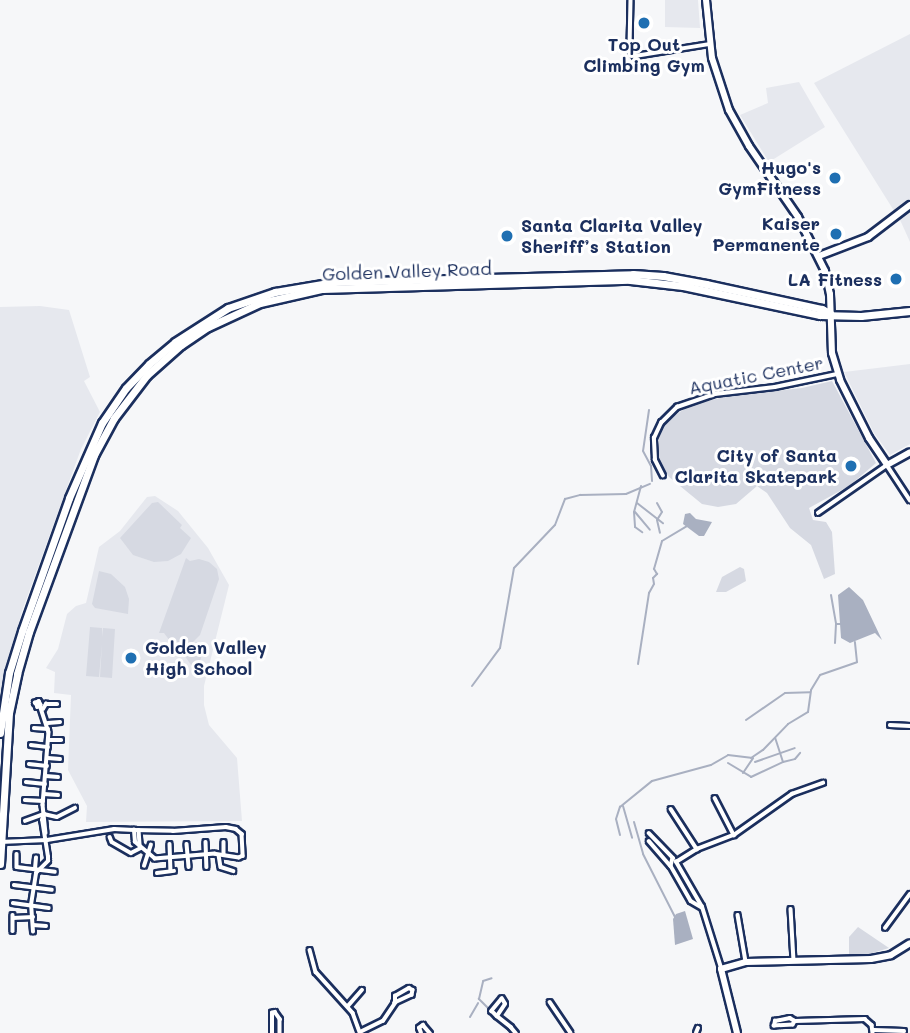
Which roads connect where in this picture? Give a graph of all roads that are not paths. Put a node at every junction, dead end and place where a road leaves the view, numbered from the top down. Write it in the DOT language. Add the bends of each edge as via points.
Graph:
graph roads {
  1 [pos="631,0"];
  2 [pos="706,0"];
  3 [pos="709,44"];
  4 [pos="910,205"];
  5 [pos="819,256"];
  6 [pos="910,311"];
  7 [pos="831,314"];
  8 [pos="837,374"];
  9 [pos="910,452"];
  10 [pos="887,465"];
  11 [pos="663,476"];
  12 [pos="910,500"];
  13 [pos="818,513"];
  14 [pos="57,704"];
  15 [pos="60,722"];
  16 [pos="47,723"];
  17 [pos="890,724"];
  18 [pos="910,726"];
  19 [pos="34,727"];
  20 [pos="48,729"];
  21 [pos="0,733"];
  22 [pos="49,740"];
  23 [pos="61,740"];
  24 [pos="31,745"];
  25 [pos="48,747"];
  26 [pos="48,758"];
  27 [pos="60,759"];
  28 [pos="29,764"];
  29 [pos="47,766"];
  30 [pos="46,776"];
  31 [pos="58,777"];
  32 [pos="26,782"];
  33 [pos="823,782"];
  34 [pos="45,784"];
  35 [pos="44,794"];
  36 [pos="58,795"];
  37 [pos="715,798"];
  38 [pos="25,800"];
  39 [pos="43,802"];
  40 [pos="75,808"];
  41 [pos="671,809"];
  42 [pos="44,814"];
  43 [pos="25,821"];
  44 [pos="136,830"];
  45 [pos="649,832"];
  46 [pos="734,835"];
  47 [pos="110,837"];
  48 [pos="47,841"];
  49 [pos="649,841"];
  50 [pos="1,842"];
  51 [pos="206,842"];
  52 [pos="224,842"];
  53 [pos="170,844"];
  54 [pos="187,844"];
  55 [pos="151,845"];
  56 [pos="141,848"];
  57 [pos="697,849"];
  58 [pos="18,854"];
  59 [pos="207,854"];
  60 [pos="222,855"];
  61 [pos="149,856"];
  62 [pos="188,857"];
  63 [pos="36,858"];
  64 [pos="171,859"];
  65 [pos="0,864"];
  66 [pos="144,866"];
  67 [pos="671,866"];
  68 [pos="39,867"];
  69 [pos="189,867"];
  70 [pos="207,867"];
  71 [pos="55,872"];
  72 [pos="233,872"];
  73 [pos="157,873"];
  74 [pos="14,885"];
  75 [pos="33,887"];
  76 [pos="52,890"];
  77 [pos="910,894"];
  78 [pos="13,903"];
  79 [pos="31,906"];
  80 [pos="702,907"];
  81 [pos="49,908"];
  82 [pos="791,909"];
  83 [pos="738,915"];
  84 [pos="33,917"];
  85 [pos="33,925"];
  86 [pos="46,926"];
  87 [pos="885,928"];
  88 [pos="13,931"];
  89 [pos="33,932"];
  90 [pos="910,943"];
  91 [pos="310,950"];
  92 [pos="794,961"];
  93 [pos="746,962"];
  94 [pos="721,969"];
  95 [pos="362,990"];
  96 [pos="550,1002"];
  97 [pos="395,1003"];
  98 [pos="348,1006"];
  99 [pos="497,1016"];
  100 [pos="795,1021"];
  101 [pos="873,1031"];
  102 [pos="904,1031"];
  103 [pos="360,1032"];
  104 [pos="272,1033"];
  105 [pos="280,1033"];
  106 [pos="421,1033"];
  107 [pos="430,1033"];
  108 [pos="516,1033"];
  109 [pos="571,1033"];
  110 [pos="737,1033"];
  1 -- 3 [label="street" via="630,49 635,56"];
  2 -- 3 [label="street"];
  3 -- 5 [label="street" via="735,122"];
  4 -- 5 [label="street" via="862,241"];
  5 -- 7 [label="street" via="829,286"];
  6 -- 7 [label="main road, Golden Valley Road"];
  7 -- 8 [label="street"];
  7 -- 21 [label="main road, Golden Valley Road" via="706,284 633,274 334,282 275,292 228,309 149,364 102,423 78,475 22,631 9,673"];
  7 -- 50 [label="main road, Golden Valley Road" via="630,280 323,289 260,303 208,327 144,379 114,418 94,455 17,674 8,724"];
  8 -- 10 [label="street"];
  8 -- 11 [label="street, Aquatic Center" via="715,394 677,407 654,438 655,460"];
  9 -- 10 [label="street"];
  10 -- 12 [label="street"];
  10 -- 13 [label="street"];
  14 -- 16 [label="street" via="41,707"];
  15 -- 16 [label="street"];
  16 -- 20 [label="street"];
  17 -- 18 [label="street"];
  19 -- 20 [label="street"];
  20 -- 22 [label="street"];
  22 -- 23 [label="street"];
  22 -- 25 [label="street"];
  24 -- 25 [label="street"];
  25 -- 26 [label="street"];
  26 -- 27 [label="street"];
  26 -- 29 [label="street"];
  28 -- 29 [label="street"];
  29 -- 30 [label="street"];
  30 -- 31 [label="street"];
  30 -- 34 [label="street"];
  32 -- 34 [label="street"];
  33 -- 46 [label="street" via="777,802"];
  34 -- 35 [label="street"];
  35 -- 36 [label="street"];
  35 -- 39 [label="street"];
  37 -- 46 [label="street"];
  38 -- 39 [label="street"];
  39 -- 42 [label="street"];
  40 -- 42 [label="street" via="57,817"];
  41 -- 57 [label="street"];
  42 -- 43 [label="street"];
  42 -- 48 [label="street"];
  44 -- 48 [label="street" via="114,829"];
  44 -- 56 [label="street"];
  44 -- 60 [label="street" via="236,829 243,837 243,856"];
  45 -- 67 [label="street" via="673,858"];
  46 -- 57 [label="street"];
  47 -- 56 [label="street" via="131,853"];
  48 -- 50 [label="street"];
  48 -- 68 [label="street" via="47,854"];
  49 -- 67 [label="street"];
  50 -- 65 [label="main road, Golden Valley Road"];
  51 -- 59 [label="street"];
  52 -- 60 [label="street"];
  53 -- 64 [label="street"];
  54 -- 62 [label="street"];
  55 -- 61 [label="street"];
  56 -- 61 [label="street"];
  57 -- 80 [label="street" via="676,862"];
  58 -- 68 [label="street" via="17,867"];
  59 -- 60 [label="street"];
  59 -- 62 [label="street"];
  59 -- 70 [label="street"];
  60 -- 72 [label="street" via="221,867"];
  61 -- 64 [label="street"];
  61 -- 66 [label="street"];
  62 -- 64 [label="street"];
  62 -- 69 [label="street"];
  63 -- 68 [label="street"];
  64 -- 73 [label="street" via="173,871"];
  67 -- 80 [label="street" via="691,901"];
  68 -- 71 [label="street"];
  68 -- 75 [label="street"];
  74 -- 75 [label="street"];
  75 -- 76 [label="street"];
  75 -- 79 [label="street"];
  77 -- 87 [label="street"];
  78 -- 79 [label="street"];
  79 -- 81 [label="street"];
  79 -- 84 [label="street"];
  80 -- 94 [label="street"];
  82 -- 92 [label="street"];
  83 -- 93 [label="street"];
  84 -- 85 [label="street"];
  84 -- 88 [label="street" via="13,917"];
  85 -- 86 [label="street"];
  85 -- 89 [label="street"];
  90 -- 92 [label="street" via="881,958"];
  91 -- 98 [label="street" via="316,972"];
  92 -- 93 [label="street"];
  93 -- 94 [label="street"];
  94 -- 110 [label="street"];
  95 -- 98 [label="street"];
  96 -- 109 [label="street"];
  97 -- 97 [label="street" via="412,995 413,990 395,996"];
  97 -- 103 [label="street" via="383,1021"];
  98 -- 103 [label="street"];
  99 -- 99 [label="street" via="505,1004 502,999 492,1009"];
  99 -- 108 [label="street"];
  100 -- 100 [label="street" via="777,1020 774,1025 778,1028"];
  100 -- 101 [label="street" via="858,1018 869,1021"];
  101 -- 102 [label="street"];
  104 -- 105 [label="street" via="275,1012"];
  106 -- 107 [label="street" via="419,1028 424,1025"];
}
